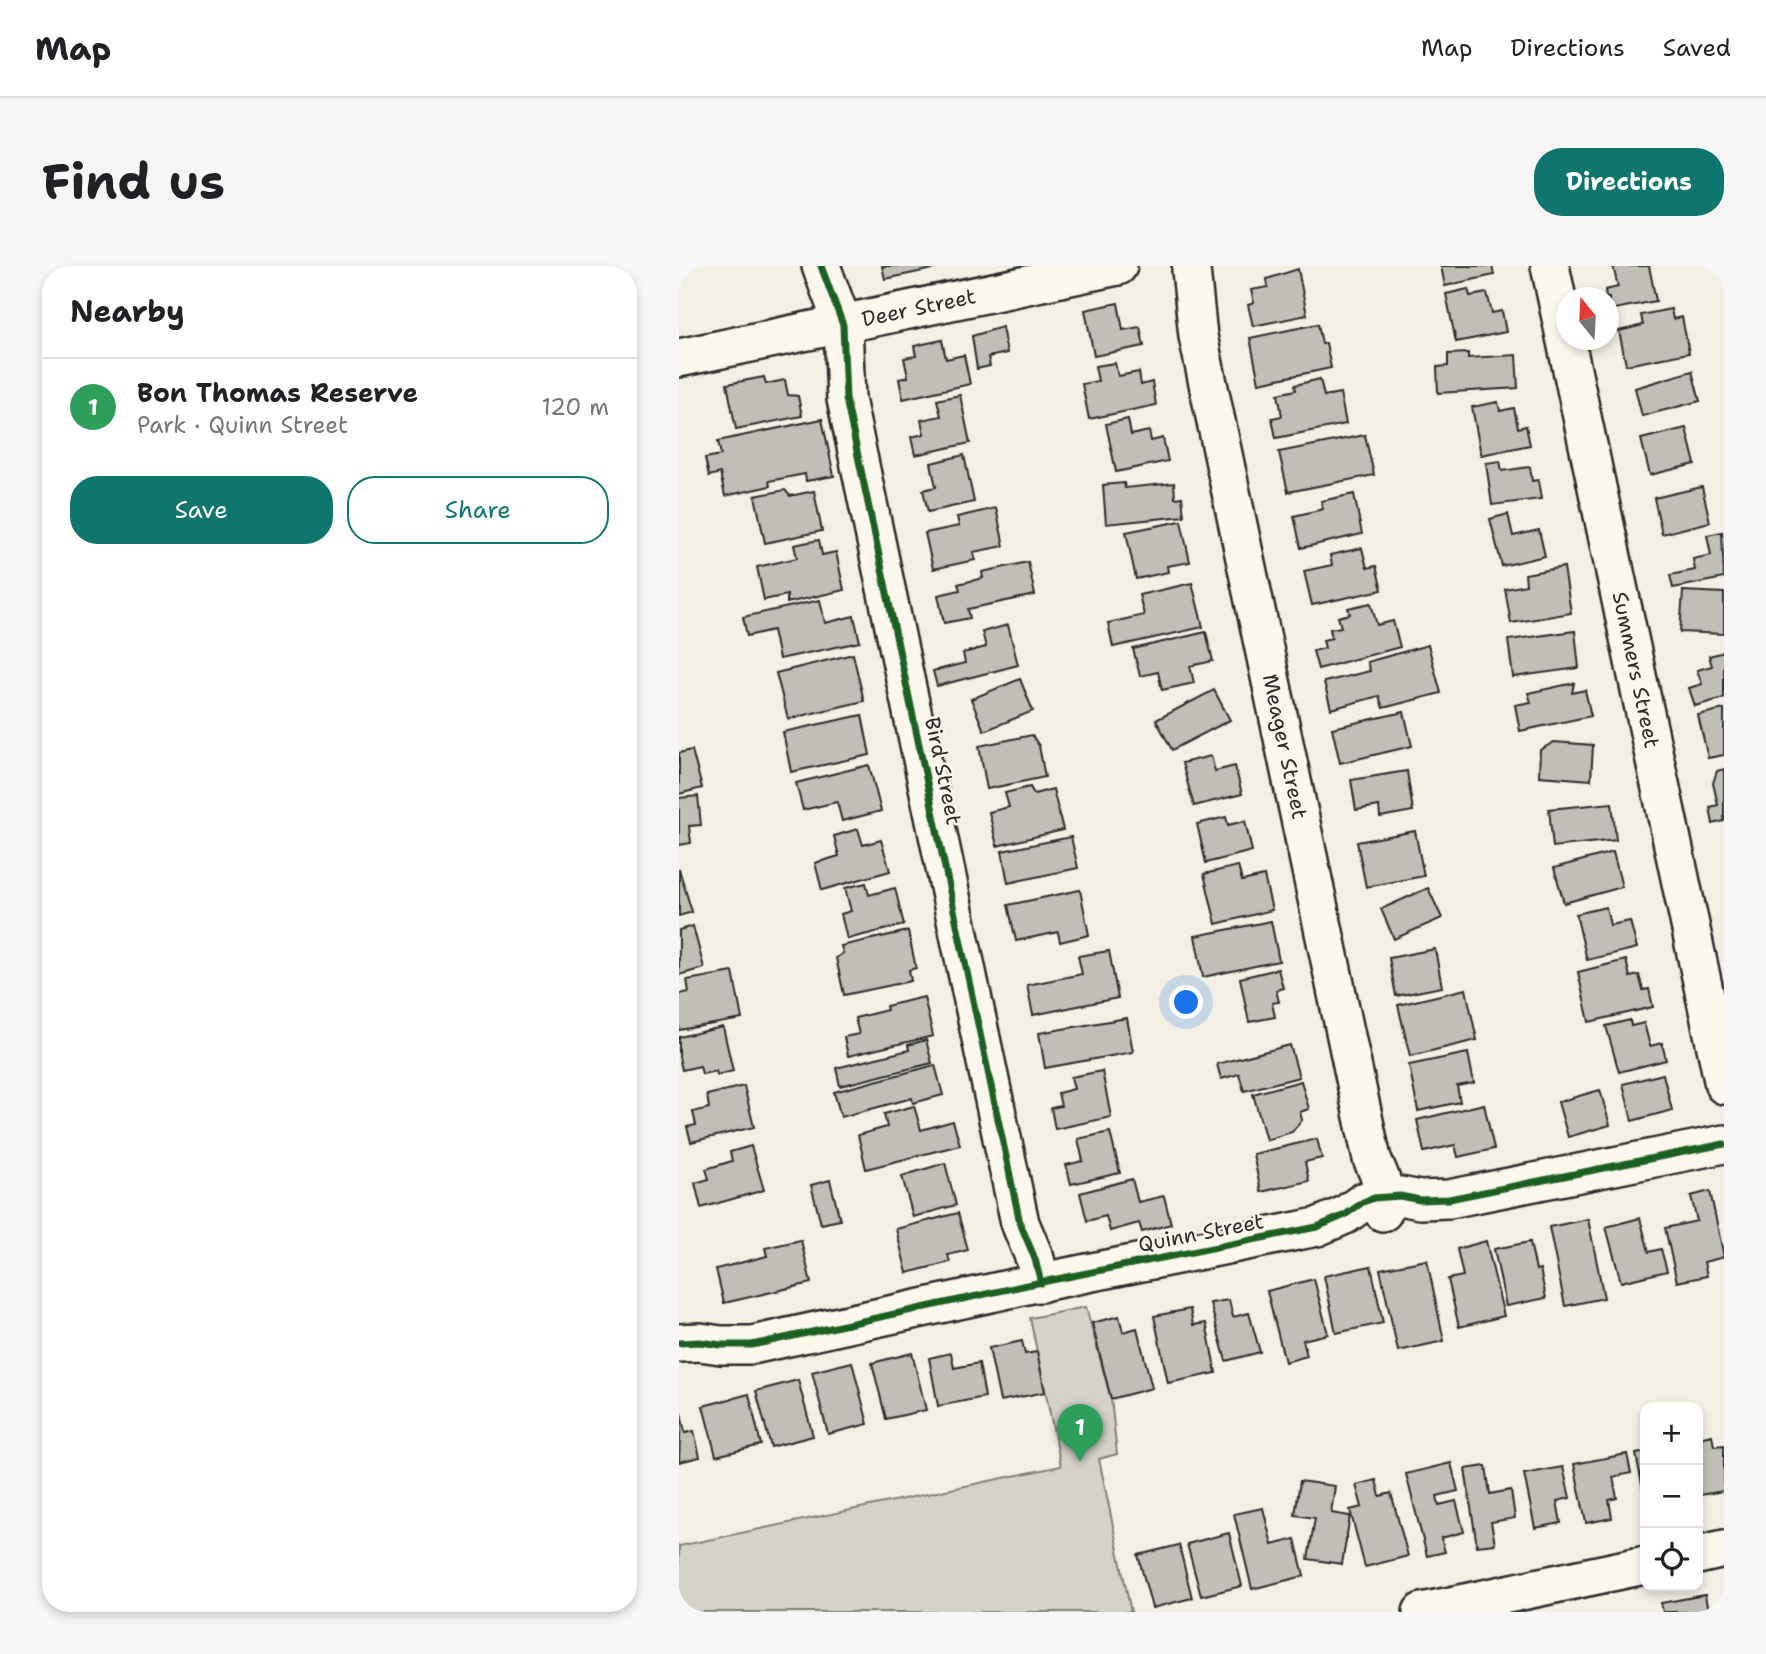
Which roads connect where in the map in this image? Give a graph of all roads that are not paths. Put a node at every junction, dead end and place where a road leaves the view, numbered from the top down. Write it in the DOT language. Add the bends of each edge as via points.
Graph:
graph roads {
  1 [pos="815,266"];
  2 [pos="821,266"];
  3 [pos="1118,266"];
  4 [pos="1127,266"];
  5 [pos="1550,266"];
  6 [pos="1182,269"];
  7 [pos="831,327"];
  8 [pos="679,358"];
  9 [pos="1722,1080"];
  10 [pos="1724,1120"];
  11 [pos="1724,1144"];
  12 [pos="1381,1202"];
  13 [pos="1034,1284"];
  14 [pos="681,1346"];
  15 [pos="1724,1549"];
  16 [pos="1703,1554"];
  17 [pos="1640,1567"];
  18 [pos="1422,1612"];
  1 -- 7 [label="street, Bird Street"];
  2 -- 7 [label="street, Bird Street"];
  3 -- 4 [label="street, Deer Street"];
  3 -- 7 [label="street, Deer Street"];
  5 -- 9 [label="street, Summers Street"];
  6 -- 12 [label="street, Meager Street" via="1372,1159 1371,1184"];
  7 -- 8 [label="street, Deer Street"];
  7 -- 13 [label="street, Bird Street" via="1020,1223 1021,1261"];
  9 -- 10 [label="street, Summers Street"];
  11 -- 12 [label="street, Quinn Street" via="1449,1199 1430,1210 1411,1213"];
  12 -- 13 [label="street, Quinn Street" via="1375,1214 1362,1223 1341,1229 1317,1227"];
  13 -- 14 [label="street, Quinn Street" via="752,1345 730,1355 701,1360"];
  15 -- 16 [label="street"];
  17 -- 18 [label="street"];
}
